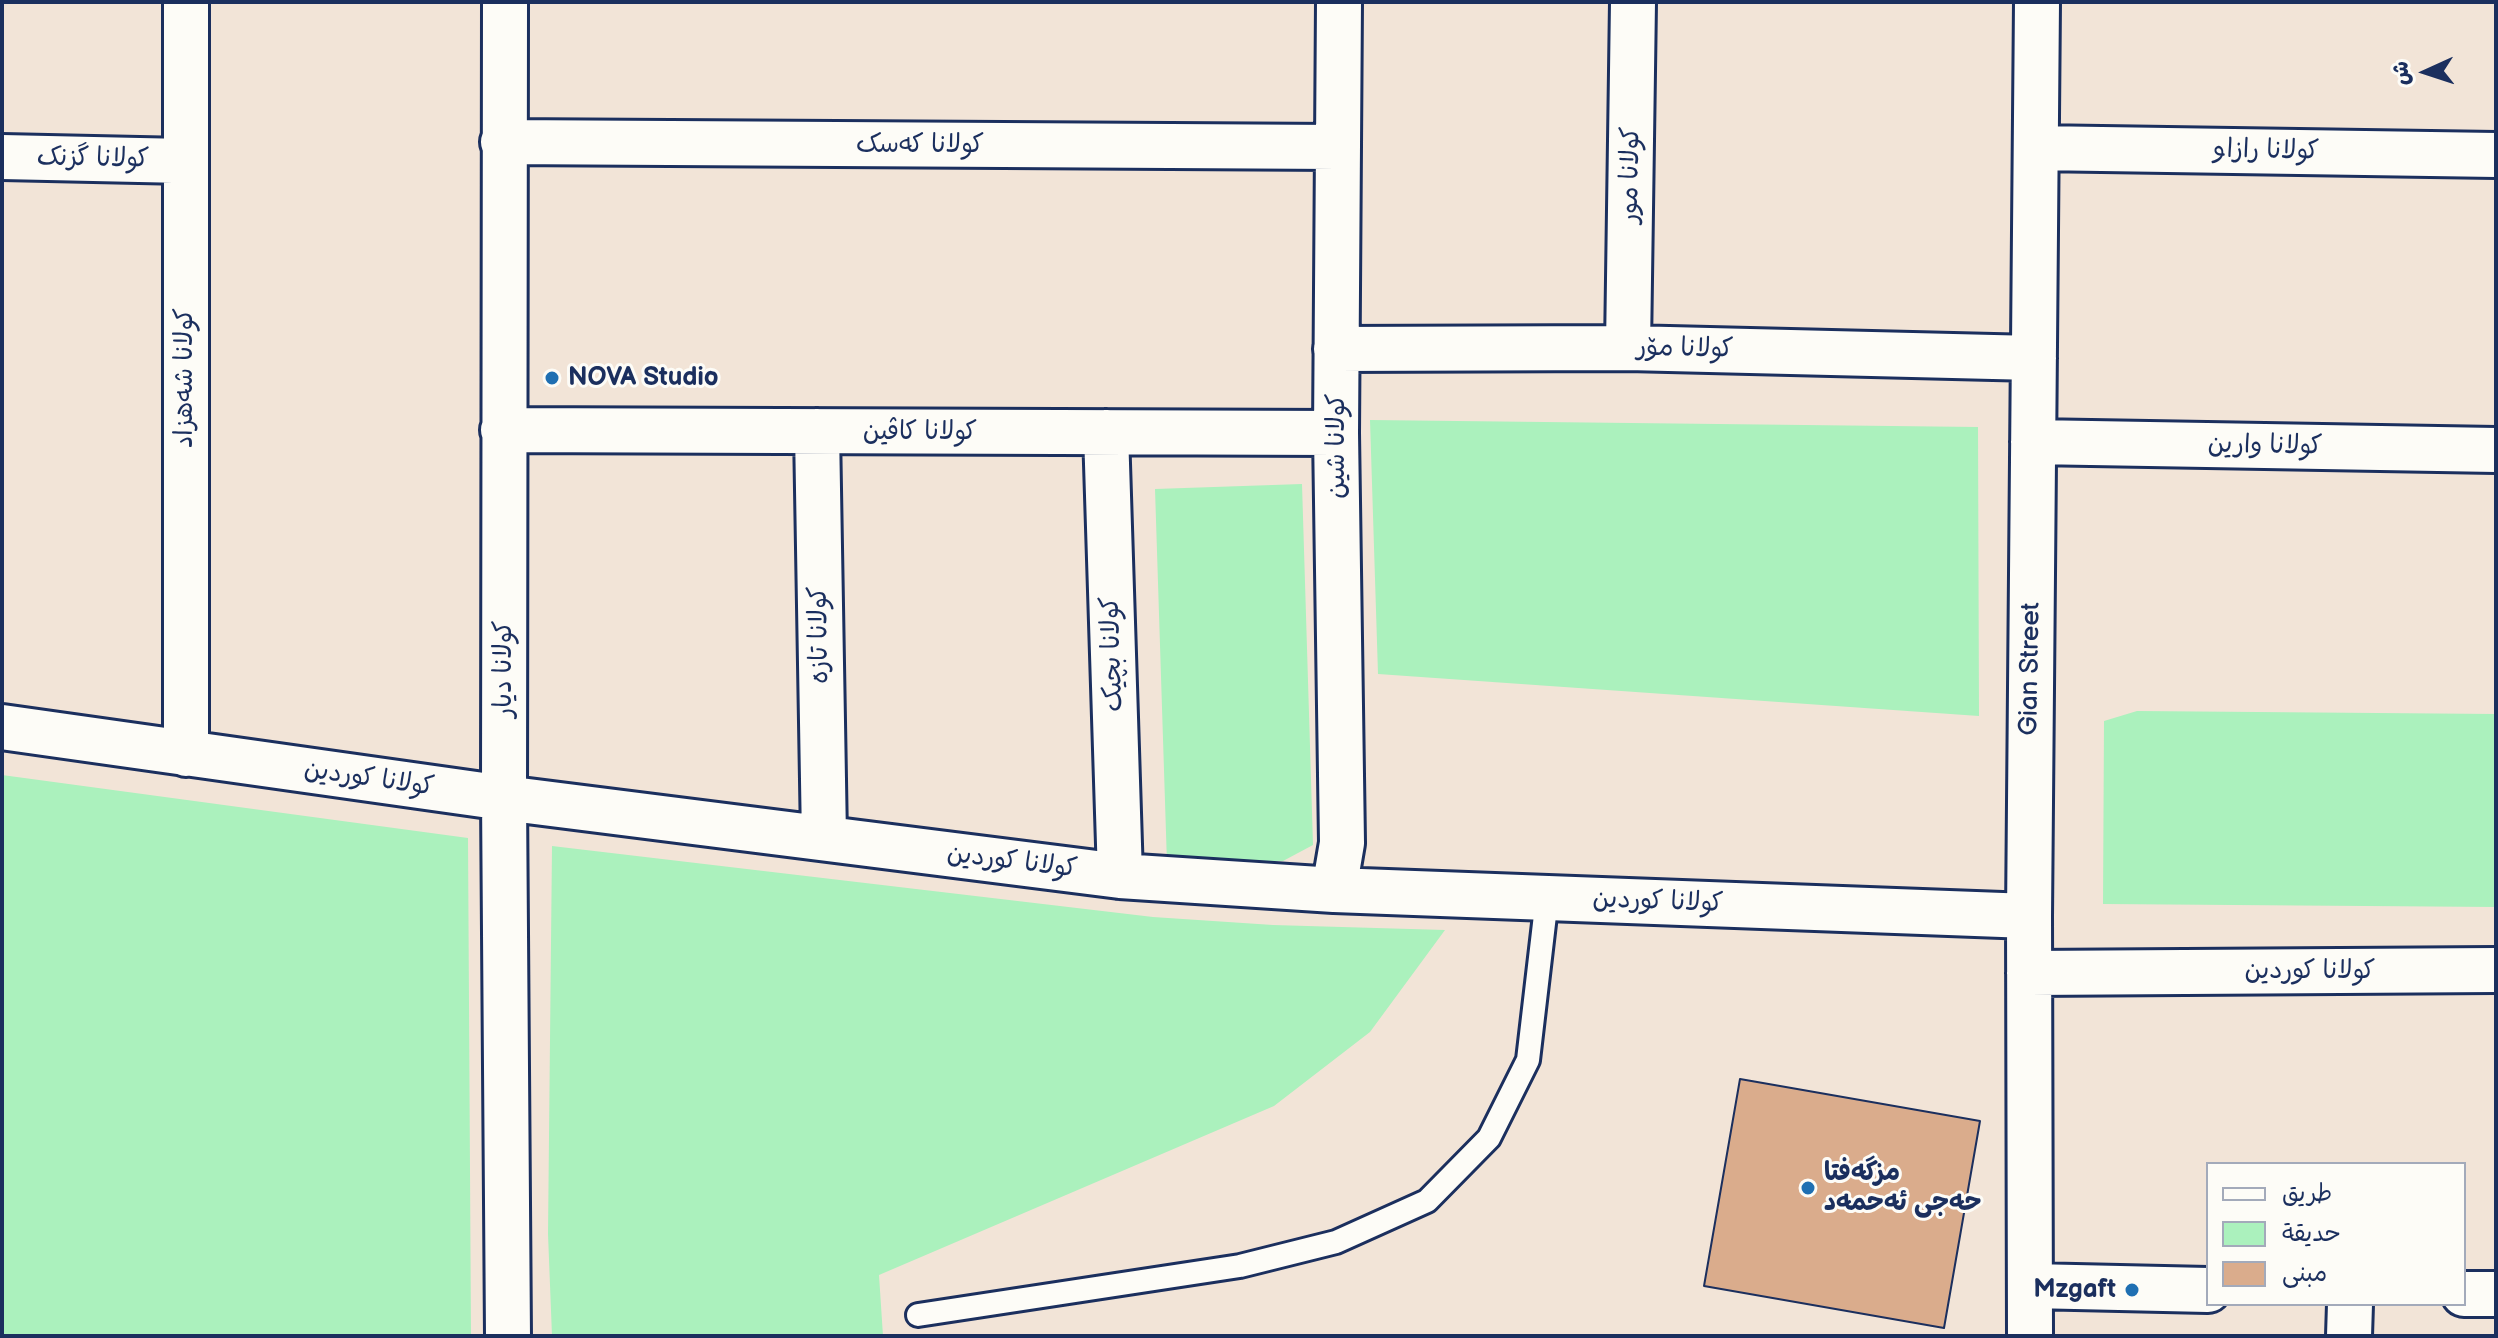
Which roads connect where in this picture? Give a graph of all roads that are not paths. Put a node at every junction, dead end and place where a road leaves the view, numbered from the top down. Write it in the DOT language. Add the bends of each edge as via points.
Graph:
graph roads {
  1 [pos="186,2"];
  2 [pos="505,2"];
  3 [pos="1339,2"];
  4 [pos="1633,2"];
  5 [pos="2037,2"];
  6 [pos="503,142"];
  7 [pos="1337,147"];
  8 [pos="2036,148"];
  9 [pos="2496,155"];
  10 [pos="2,157"];
  11 [pos="185,161"];
  12 [pos="1628,348"];
  13 [pos="1336,349"];
  14 [pos="2034,358"];
  15 [pos="503,430"];
  16 [pos="817,431"];
  17 [pos="1106,432"];
  18 [pos="1336,433"];
  19 [pos="2033,442"];
  20 [pos="2496,450"];
  21 [pos="2,727"];
  22 [pos="186,754"];
  23 [pos="504,798"];
  24 [pos="824,838"];
  25 [pos="1120,876"];
  26 [pos="1334,890"];
  27 [pos="1547,898"];
  28 [pos="2029,916"];
  29 [pos="2496,970"];
  30 [pos="2029,973"];
  31 [pos="2031,1286"];
  32 [pos="2206,1290"];
  33 [pos="2466,1294"];
  34 [pos="2496,1294"];
  35 [pos="2350,1306"];
  36 [pos="918,1315"];
  37 [pos="508,1336"];
  38 [pos="2030,1336"];
  39 [pos="2349,1336"];
  1 -- 11 [label="street, کولانا شەهزاد"];
  2 -- 6 [label="street, کولانا دیار"];
  3 -- 7 [label="street, کولانا شین"];
  4 -- 12 [label="street, کولانا مور"];
  5 -- 8 [label="street, Gian Street"];
  6 -- 7 [label="street, کولانا کەسک"];
  6 -- 15 [label="street, کولانا دیار"];
  7 -- 13 [label="street, کولانا شین"];
  8 -- 9 [label="street, کولانا رازاو"];
  8 -- 14 [label="street, Gian Street"];
  10 -- 11 [label="street, کولانا گزنک"];
  11 -- 22 [label="street, کولانا شەهزاد"];
  12 -- 13 [label="street, کولانا مۆر"];
  12 -- 14 [label="street, کولانا مۆر"];
  13 -- 18 [label="street, کولانا شین"];
  14 -- 19 [label="street, Gian Street"];
  15 -- 16 [label="street, کولانا کاڤین"];
  15 -- 23 [label="street, کولانا دیار"];
  16 -- 17 [label="street, کولانا کاڤین"];
  16 -- 24 [label="street, کولانا تازە"];
  17 -- 18 [label="street, کولانا کاڤین"];
  17 -- 25 [label="street, کولانا بچیک"];
  18 -- 26 [label="street, کولانا شین" via="1342,843"];
  19 -- 20 [label="street, کولانا وارین"];
  19 -- 28 [label="street, Gian Street"];
  21 -- 22 [label="street, کولانا کوردین"];
  22 -- 23 [label="street, کولانا کوردین"];
  23 -- 24 [label="street, کولانا کوردین"];
  23 -- 37 [label="street, کولانا دیار"];
  24 -- 25 [label="street, کولانا کوردین"];
  25 -- 26 [label="street, کولانا کوردین"];
  26 -- 27 [label="street, کولانا کوردین"];
  27 -- 28 [label="street, کولانا کوردین"];
  27 -- 36 [label="lane" via="1528,1060 1489,1138 1427,1201 1336,1242 1240,1266"];
  28 -- 30 [label="street, Gian Street"];
  29 -- 30 [label="street, کولانا کوردین"];
  30 -- 31 [label="street, Gian Street"];
  31 -- 32 [label="street"];
  31 -- 38 [label="street, Gian Street"];
  33 -- 34 [label="street"];
  35 -- 39 [label="street"];
}
